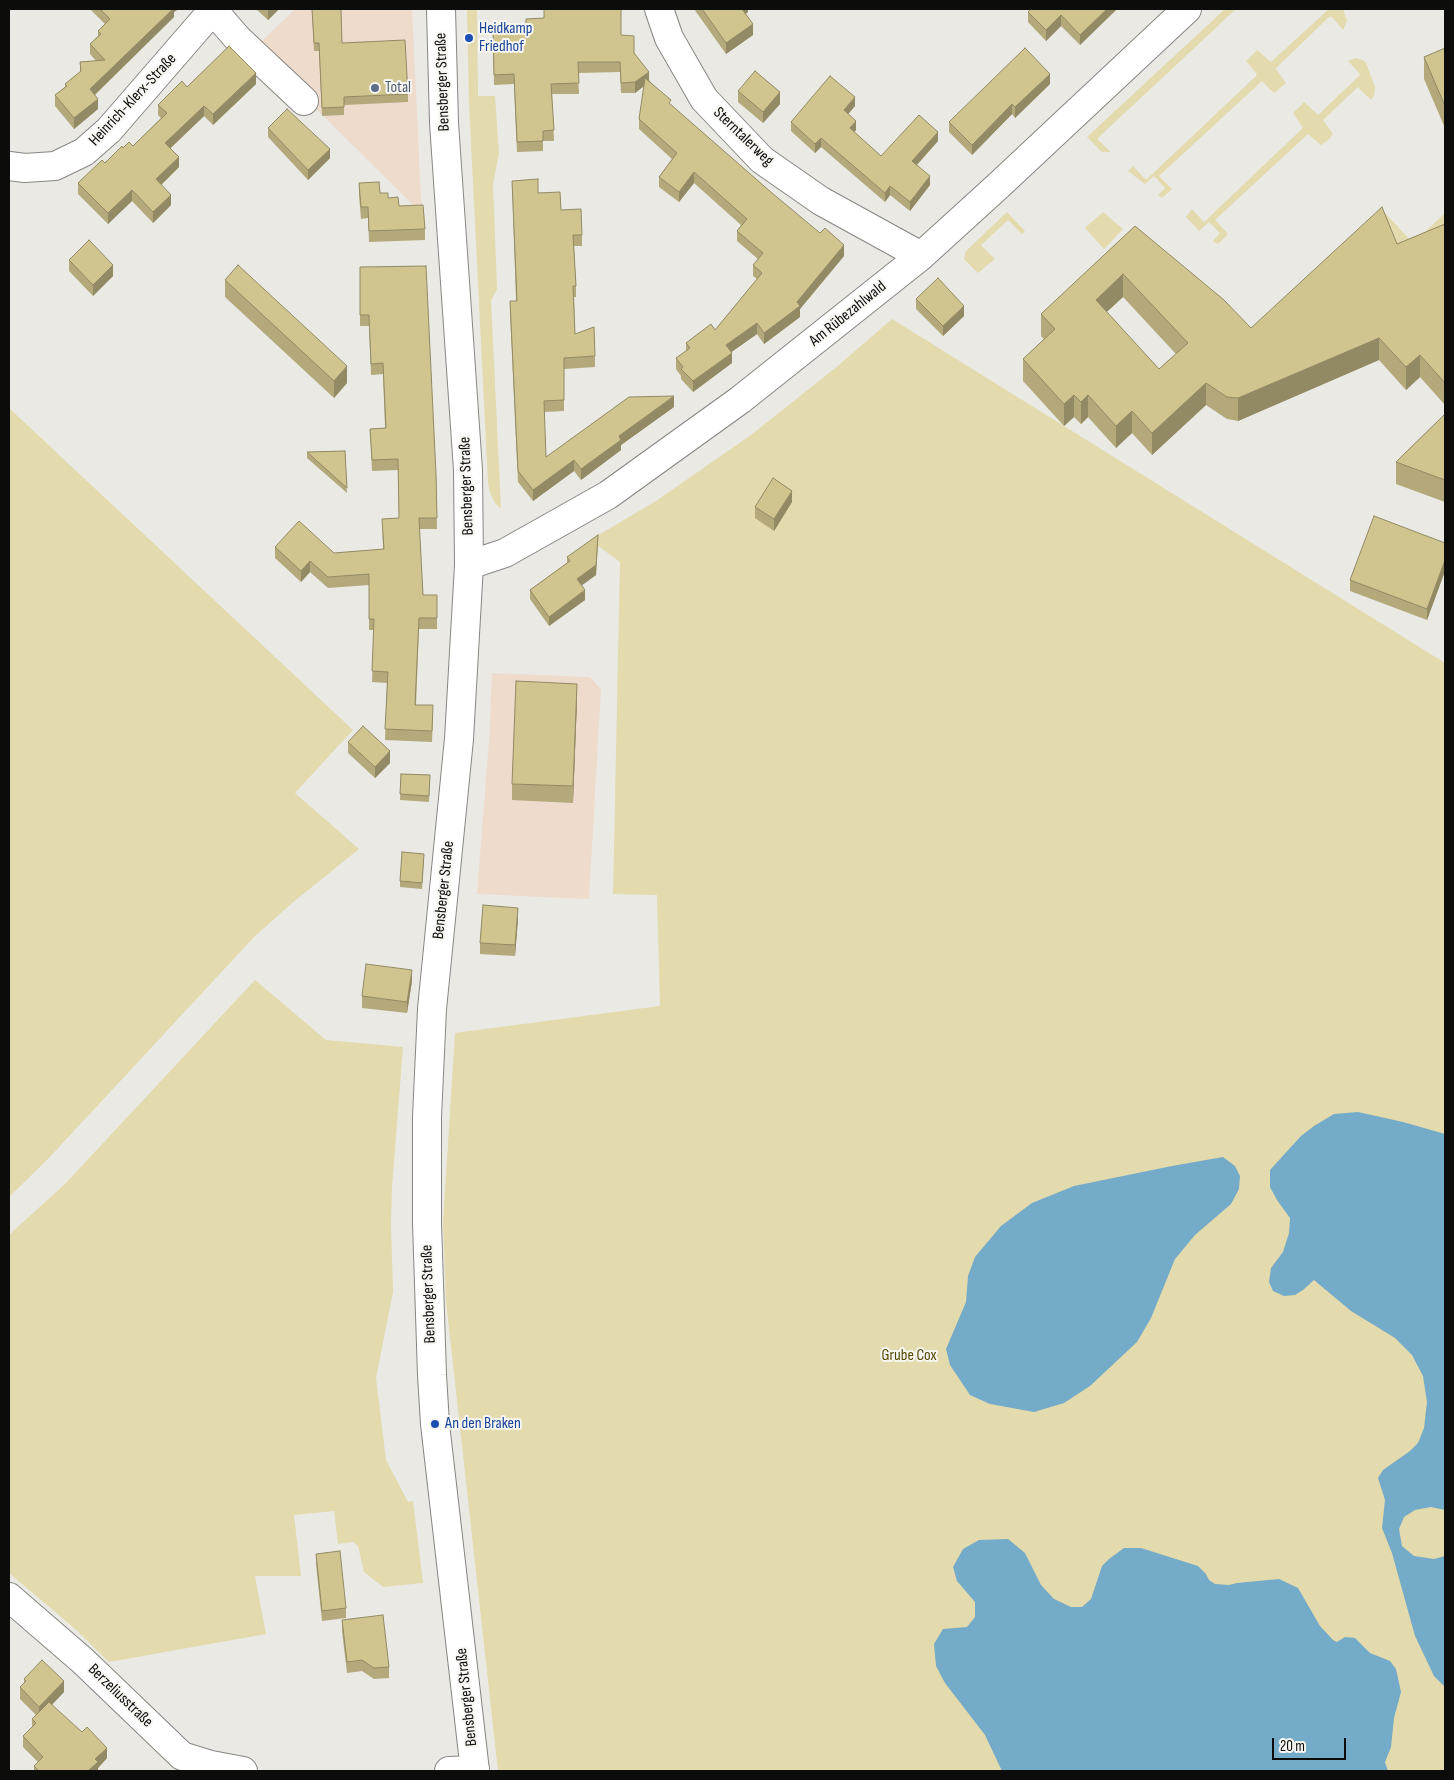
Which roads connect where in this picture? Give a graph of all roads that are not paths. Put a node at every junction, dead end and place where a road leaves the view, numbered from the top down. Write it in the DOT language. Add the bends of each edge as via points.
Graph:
graph roads {
  1 [pos="213,9"];
  2 [pos="441,9"];
  3 [pos="659,9"];
  4 [pos="1171,14"];
  5 [pos="304,102"];
  6 [pos="9,166"];
  7 [pos="921,256"];
  8 [pos="469,566"];
  9 [pos="9,1597"];
  10 [pos="176,1764"];
  11 [pos="243,1771"];
  12 [pos="466,1771"];
  1 -- 5 [label="street, Heinrich-Klerx-Straße" via="238,39"];
  1 -- 6 [label="street, Heinrich-Klerx-Straße" via="109,130 84,152 55,166"];
  2 -- 8 [label="street, Bensberger Straße" via="444,124 468,470"];
  3 -- 7 [label="street, Sterntalerweg" via="669,38 704,98 762,160 821,201"];
  4 -- 7 [label="street, Am Rübezahlwald" via="998,186"];
  7 -- 8 [label="street, Am Rübezahlwald" via="740,400 608,495 505,553"];
  8 -- 12 [label="street, Bensberger Straße" via="459,738 432,1009 427,1117 429,1308 435,1424"];
  9 -- 10 [label="street, Berzeliusstraße" via="84,1661"];
  10 -- 11 [label="street, Berzeliusstraße" via="211,1765"];
}
